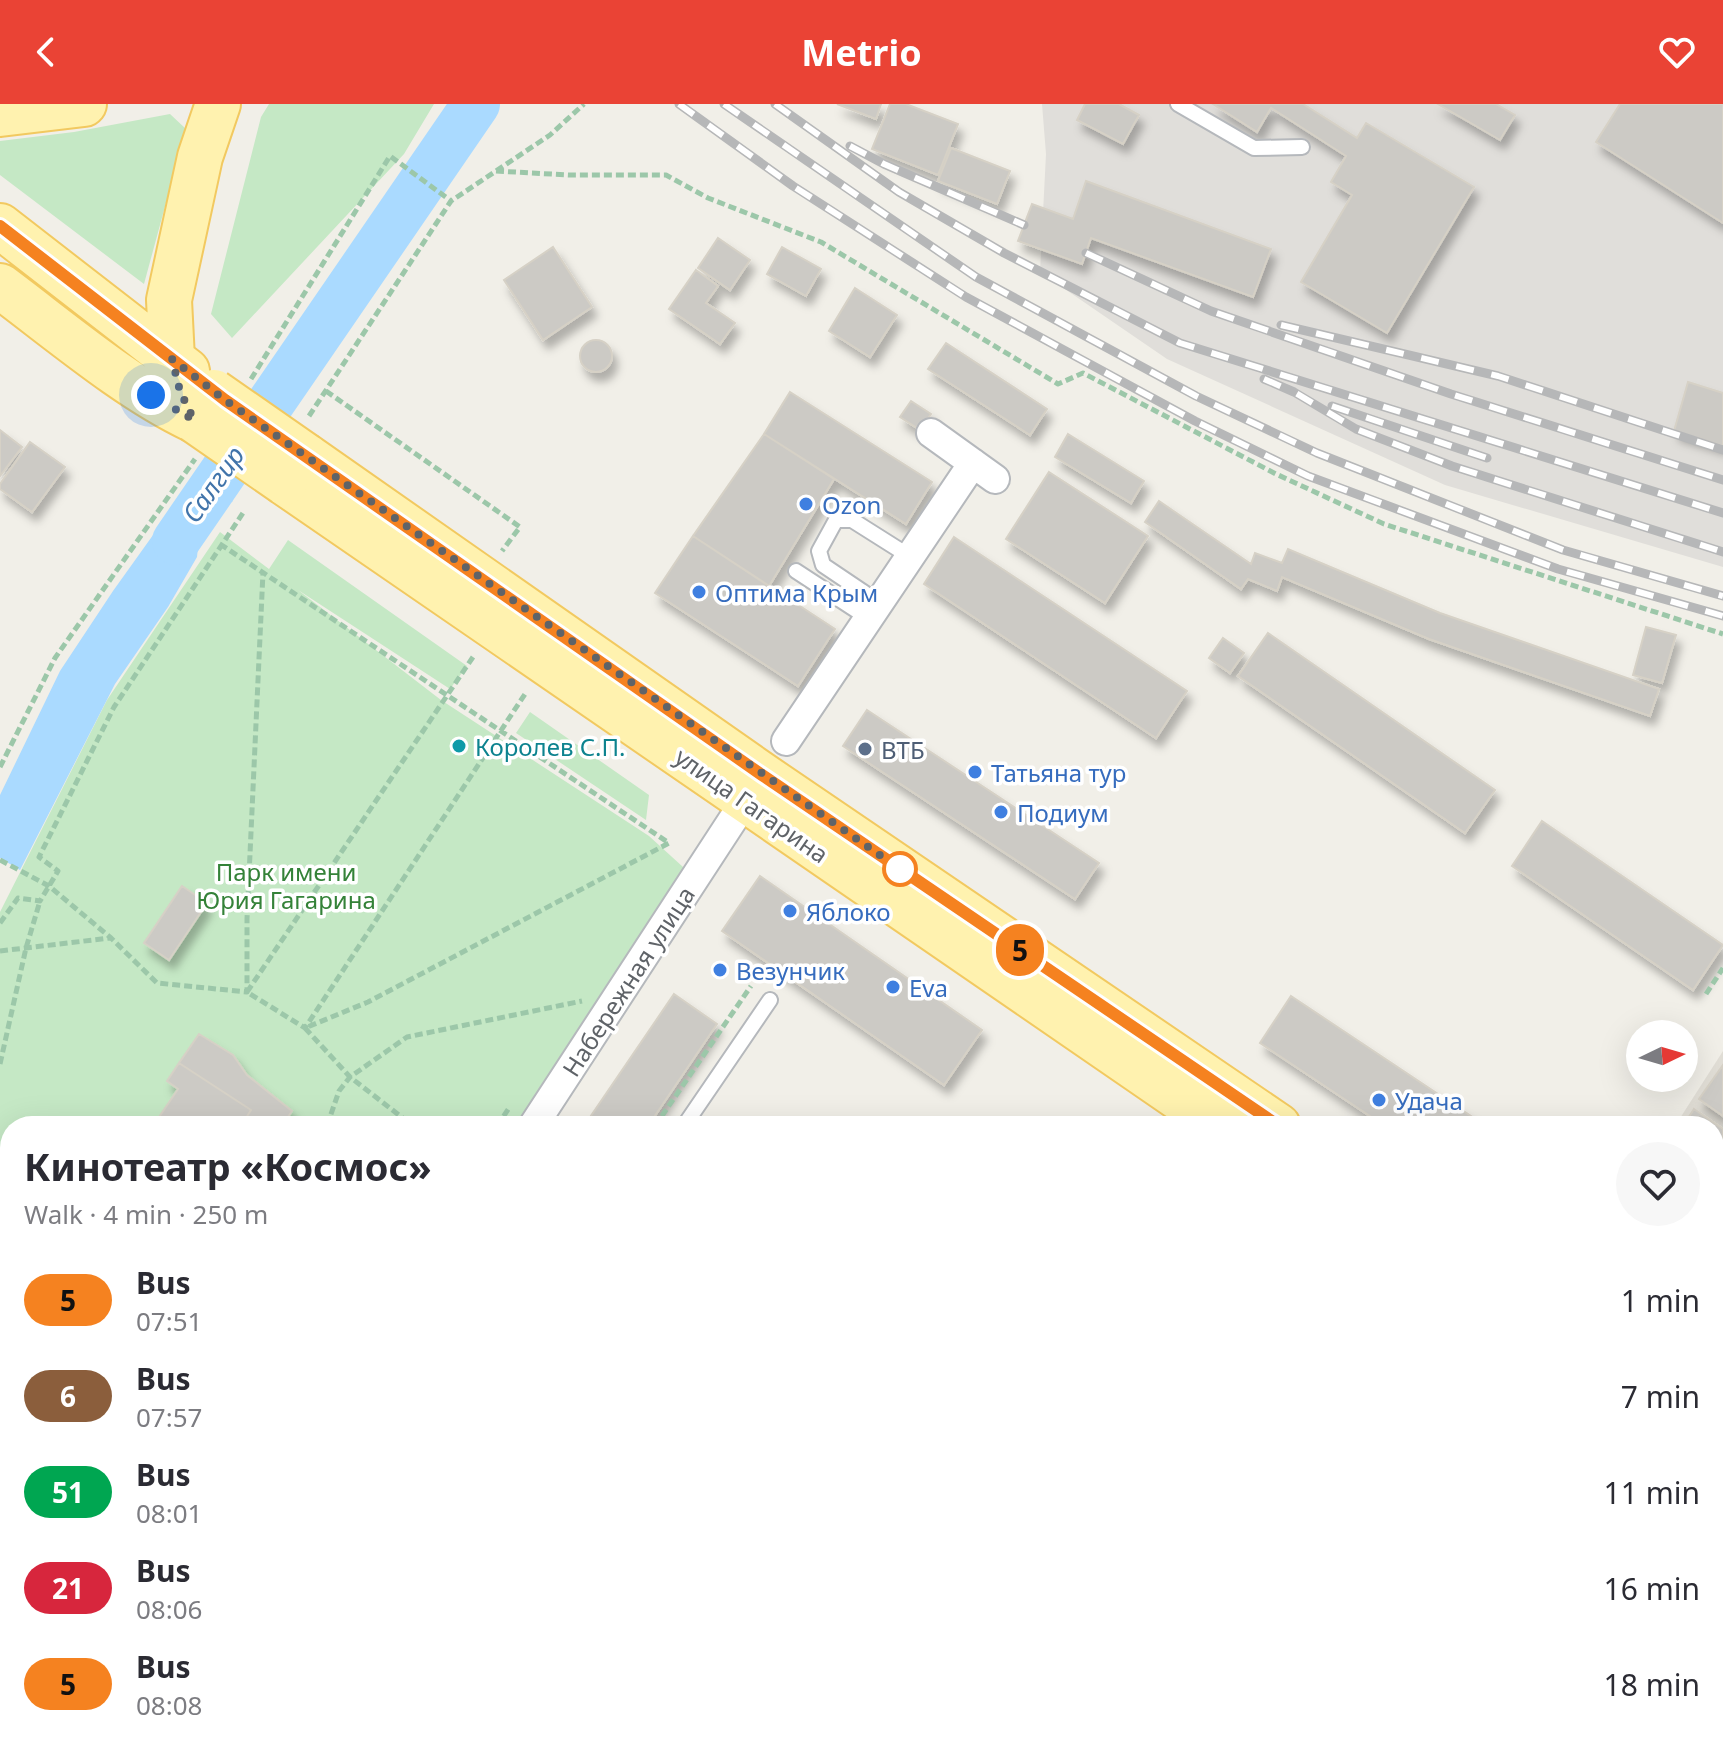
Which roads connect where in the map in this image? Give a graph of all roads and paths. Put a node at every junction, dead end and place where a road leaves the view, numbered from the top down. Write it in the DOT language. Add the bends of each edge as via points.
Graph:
graph roads {
  1 [pos="84,104"];
  2 [pos="218,104"];
  3 [pos="584,104"];
  4 [pos="1178,104"];
  5 [pos="0,114"];
  6 [pos="1302,147"];
  7 [pos="390,156"];
  8 [pos="496,171"];
  9 [pos="451,201"];
  10 [pos="0,226"];
  11 [pos="0,286"];
  12 [pos="172,359"];
  13 [pos="326,391"];
  14 [pos="204,406"];
  15 [pos="931,433"];
  16 [pos="299,454"];
  17 [pos="245,510"];
  18 [pos="220,544"];
  19 [pos="500,554"];
  20 [pos="909,556"];
  21 [pos="796,571"];
  22 [pos="263,572"];
  23 [pos="873,610"];
  24 [pos="1723,634"];
  25 [pos="473,657"];
  26 [pos="446,694"];
  27 [pos="525,694"];
  28 [pos="502,731"];
  29 [pos="761,777"];
  30 [pos="0,860"];
  31 [pos="49,886"];
  32 [pos="40,901"];
  33 [pos="0,923"];
  34 [pos="111,938"];
  35 [pos="26,948"];
  36 [pos="0,951"];
  37 [pos="1723,968"];
  38 [pos="751,986"];
  39 [pos="247,992"];
  40 [pos="1706,994"];
  41 [pos="770,1000"];
  42 [pos="583,1001"];
  43 [pos="305,1028"];
  44 [pos="0,1064"];
  45 [pos="350,1077"];
  46 [pos="330,1116"];
  47 [pos="400,1116"];
  48 [pos="540,1116"];
  49 [pos="662,1116"];
  50 [pos="691,1116"];
  51 [pos="1207,1116"];
  52 [pos="1263,1116"];
  1 -- 5 [label="main road"];
  2 -- 12 [label="main road" via="200,157 169,300"];
  3 -- 8 [label="path" via="550,135"];
  4 -- 6 [label="lane" via="1254,148"];
  7 -- 9 [label="path"];
  8 -- 9 [label="path"];
  8 -- 24 [label="path" via="666,175 708,198 821,242 1058,384 1083,373 1384,524"];
  9 -- 13 [label="path"];
  10 -- 12 [label="main road, улица Гагарина"];
  11 -- 14 [label="main road, улица Гагарина" via="175,412"];
  12 -- 14 [label="main road, улица Гагарина"];
  13 -- 16 [label="path"];
  13 -- 19 [label="path" via="520,527"];
  14 -- 16 [label="main road, улица Гагарина, bridge"];
  15 -- 20 [label="street, Набережная улица" via="984,471"];
  16 -- 29 [label="main road, улица Гагарина"];
  17 -- 18 [label="path"];
  18 -- 22 [label="path"];
  18 -- 31 [label="path" via="114,707 39,857 58,871"];
  20 -- 23 [label="street, Набережная улица"];
  20 -- 23 [label="lane" via="852,520 836,520 819,551 823,565"];
  21 -- 23 [label="lane"];
  22 -- 26 [label="path"];
  22 -- 39 [label="path"];
  23 -- 29 [label="street, Набережная улица"];
  25 -- 26 [label="path"];
  26 -- 28 [label="path"];
  26 -- 39 [label="path"];
  27 -- 28 [label="path"];
  28 -- 43 [label="path"];
  28 -- 43 [label="path" via="669,843 368,1002"];
  29 -- 48 [label="street, Набережная улица"];
  29 -- 51 [label="main road, улица Гагарина"];
  29 -- 52 [label="main road, улица Гагарина"];
  30 -- 31 [label="path"];
  31 -- 32 [label="path"];
  31 -- 34 [label="path"];
  32 -- 33 [label="path" via="18,898"];
  32 -- 35 [label="path"];
  34 -- 35 [label="path"];
  34 -- 39 [label="path" via="157,983"];
  35 -- 36 [label="path"];
  35 -- 44 [label="path"];
  37 -- 40 [label="path"];
  38 -- 49 [label="path"];
  39 -- 43 [label="path"];
  41 -- 50 [label="lane"];
  42 -- 45 [label="path" via="407,1037"];
  43 -- 45 [label="path"];
  45 -- 46 [label="path"];
  45 -- 47 [label="path"];
}
